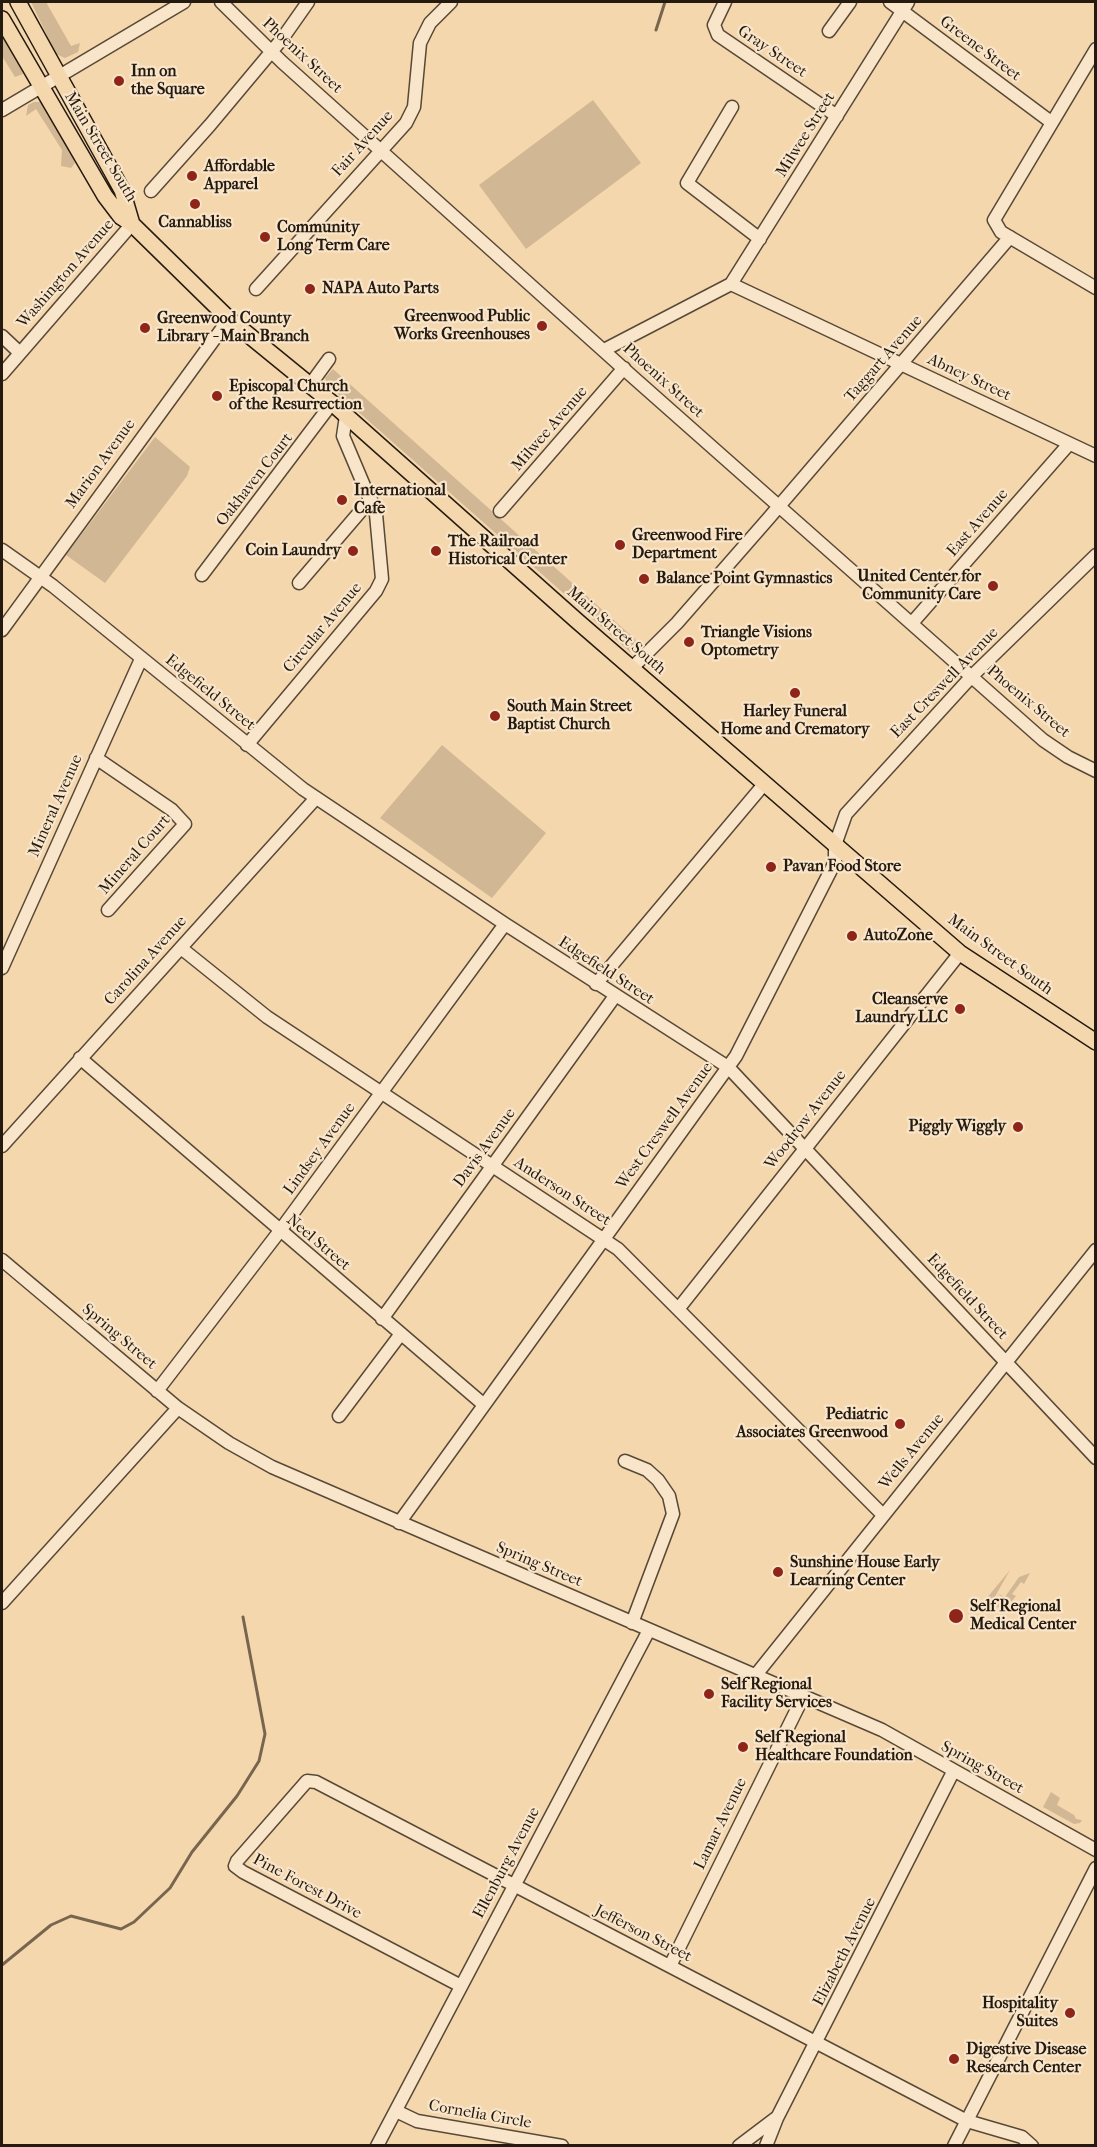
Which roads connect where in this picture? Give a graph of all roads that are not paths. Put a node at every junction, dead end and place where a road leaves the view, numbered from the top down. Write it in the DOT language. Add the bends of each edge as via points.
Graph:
graph roads {
  1 [pos="18,2"];
  2 [pos="184,2"];
  3 [pos="221,2"];
  4 [pos="308,2"];
  5 [pos="451,2"];
  6 [pos="725,2"];
  7 [pos="850,2"];
  8 [pos="890,2"];
  9 [pos="905,6"];
  10 [pos="2,18"];
  11 [pos="829,31"];
  12 [pos="272,51"];
  13 [pos="1095,52"];
  14 [pos="50,80"];
  15 [pos="732,107"];
  16 [pos="2,110"];
  17 [pos="837,116"];
  18 [pos="1051,122"];
  19 [pos="381,150"];
  20 [pos="151,191"];
  21 [pos="132,224"];
  22 [pos="1010,237"];
  23 [pos="760,239"];
  24 [pos="731,284"];
  25 [pos="1095,288"];
  26 [pos="256,289"];
  27 [pos="229,319"];
  28 [pos="2,336"];
  29 [pos="604,350"];
  30 [pos="20,353"];
  31 [pos="329,359"];
  32 [pos="902,365"];
  33 [pos="624,368"];
  34 [pos="2,374"];
  35 [pos="310,385"];
  36 [pos="332,404"];
  37 [pos="346,416"];
  38 [pos="1069,444"];
  39 [pos="1095,456"];
  40 [pos="371,499"];
  41 [pos="779,506"];
  42 [pos="500,511"];
  43 [pos="2,550"];
  44 [pos="1095,555"];
  45 [pos="202,575"];
  46 [pos="40,577"];
  47 [pos="299,582"];
  48 [pos="912,623"];
  49 [pos="2,630"];
  50 [pos="141,658"];
  51 [pos="632,668"];
  52 [pos="972,676"];
  53 [pos="247,745"];
  54 [pos="96,758"];
  55 [pos="1095,771"];
  56 [pos="765,783"];
  57 [pos="316,798"];
  58 [pos="835,844"];
  59 [pos="108,910"];
  60 [pos="505,924"];
  61 [pos="181,948"];
  62 [pos="960,953"];
  63 [pos="2,968"];
  64 [pos="596,984"];
  65 [pos="615,996"];
  66 [pos="1095,1042"];
  67 [pos="80,1058"];
  68 [pos="728,1067"];
  69 [pos="381,1094"];
  70 [pos="2,1146"];
  71 [pos="805,1148"];
  72 [pos="491,1166"];
  73 [pos="279,1232"];
  74 [pos="603,1239"];
  75 [pos="1095,1250"];
  76 [pos="2,1260"];
  77 [pos="679,1308"];
  78 [pos="382,1319"];
  79 [pos="400,1335"];
  80 [pos="1006,1363"];
  81 [pos="157,1390"];
  82 [pos="483,1404"];
  83 [pos="177,1408"];
  84 [pos="339,1416"];
  85 [pos="1095,1458"];
  86 [pos="625,1461"];
  87 [pos="883,1515"];
  88 [pos="399,1523"];
  89 [pos="6,1588"];
  90 [pos="2,1603"];
  91 [pos="632,1623"];
  92 [pos="648,1632"];
  93 [pos="755,1676"];
  94 [pos="802,1697"];
  95 [pos="953,1772"];
  96 [pos="304,1784"];
  97 [pos="1095,1850"];
  98 [pos="1095,1868"];
  99 [pos="514,1886"];
  100 [pos="670,1966"];
  101 [pos="461,1986"];
  102 [pos="818,2043"];
  103 [pos="396,2111"];
  104 [pos="777,2118"];
  105 [pos="967,2121"];
  106 [pos="377,2145"];
  107 [pos="561,2145"];
  108 [pos="739,2145"];
  109 [pos="766,2145"];
  110 [pos="954,2145"];
  111 [pos="1032,2145"];
  1 -- 14 [label="main road"];
  2 -- 14 [label="street"];
  3 -- 12 [label="street, Phoenix Street"];
  4 -- 12 [label="street"];
  5 -- 19 [label="street, Fair Avenue" via="430,23 420,43 410,116"];
  6 -- 17 [label="street, Gray Street" via="714,25 718,35"];
  7 -- 11 [label="street"];
  8 -- 9 [label="street, Greene Street"];
  9 -- 17 [label="street, Milwee Street"];
  9 -- 18 [label="street, Greene Street"];
  10 -- 14 [label="main road"];
  12 -- 19 [label="street, Phoenix Street"];
  12 -- 20 [label="street"];
  13 -- 18 [label="street"];
  14 -- 16 [label="street"];
  14 -- 21 [label="main road, Main Street South" via="84,124 122,190"];
  14 -- 21 [label="main road, Main Street South" via="105,196 121,217"];
  15 -- 23 [label="street" via="687,183"];
  17 -- 23 [label="street, Milwee Street"];
  18 -- 22 [label="street" via="995,216 998,229"];
  19 -- 26 [label="street, Fair Avenue"];
  19 -- 29 [label="street, Phoenix Street"];
  21 -- 27 [label="main road, Main Street South"];
  21 -- 30 [label="street, Washington Avenue"];
  22 -- 25 [label="street"];
  22 -- 32 [label="street, Taggart Avenue"];
  23 -- 24 [label="street, Milwee Street"];
  24 -- 29 [label="street"];
  24 -- 32 [label="street, Abney Street"];
  27 -- 35 [label="main road, Main Street South"];
  27 -- 46 [label="street, Marion Avenue"];
  28 -- 30 [label="street"];
  29 -- 33 [label="street, Phoenix Street"];
  30 -- 34 [label="street, Washington Avenue"];
  31 -- 35 [label="street"];
  32 -- 38 [label="street, Abney Street"];
  32 -- 41 [label="street, Taggart Avenue"];
  33 -- 41 [label="street, Phoenix Street"];
  33 -- 42 [label="street, Milwee Avenue"];
  35 -- 36 [label="main road, Main Street South"];
  36 -- 37 [label="main road, Main Street South"];
  36 -- 45 [label="street, Oakhaven Court"];
  37 -- 40 [label="street, Circular Avenue" via="343,436"];
  37 -- 51 [label="main road, Main Street South"];
  38 -- 39 [label="street, Abney Street"];
  38 -- 48 [label="street, East Avenue"];
  40 -- 47 [label="street"];
  40 -- 53 [label="street, Circular Avenue" via="383,568 379,586"];
  41 -- 48 [label="street, Phoenix Street"];
  41 -- 51 [label="street, Taggart Avenue" via="677,623"];
  43 -- 46 [label="street, Edgefield Street"];
  44 -- 52 [label="street, East Creswell Avenue"];
  46 -- 49 [label="street, Marion Avenue"];
  46 -- 50 [label="street, Edgefield Street"];
  48 -- 52 [label="street, Phoenix Street"];
  50 -- 53 [label="street, Edgefield Street"];
  50 -- 54 [label="street, Mineral Avenue"];
  51 -- 56 [label="main road, Main Street South"];
  52 -- 55 [label="street, Phoenix Street" via="1049,744"];
  52 -- 58 [label="street, East Creswell Avenue" via="846,814"];
  53 -- 57 [label="street, Edgefield Street"];
  54 -- 59 [label="street, Mineral Court" via="172,810 185,824"];
  54 -- 63 [label="street, Mineral Avenue"];
  56 -- 58 [label="main road, Main Street South"];
  56 -- 64 [label="street"];
  57 -- 60 [label="street, Edgefield Street"];
  57 -- 61 [label="street, Carolina Avenue"];
  58 -- 62 [label="main road, Main Street South"];
  58 -- 68 [label="street, West Creswell Avenue" via="835,862"];
  60 -- 64 [label="street, Edgefield Street"];
  60 -- 69 [label="street, Lindsey Avenue"];
  61 -- 67 [label="street, Carolina Avenue"];
  61 -- 69 [label="street, Anderson Street" via="267,1017"];
  62 -- 66 [label="main road, Main Street South"];
  62 -- 71 [label="street, Woodrow Avenue"];
  64 -- 65 [label="street, Edgefield Street"];
  65 -- 68 [label="street, Edgefield Street"];
  65 -- 72 [label="street, Davis Avenue"];
  67 -- 70 [label="street, Carolina Avenue"];
  67 -- 73 [label="street, Neel Street"];
  68 -- 71 [label="street, Edgefield Street"];
  68 -- 74 [label="street, West Creswell Avenue"];
  69 -- 72 [label="street, Anderson Street"];
  69 -- 73 [label="street, Lindsey Avenue"];
  71 -- 77 [label="street, Woodrow Avenue"];
  71 -- 80 [label="street, Edgefield Street"];
  72 -- 74 [label="street, Anderson Street"];
  72 -- 78 [label="street, Davis Avenue"];
  73 -- 78 [label="street, Neel Street"];
  73 -- 81 [label="street, Lindsey Avenue"];
  74 -- 77 [label="street, Anderson Street" via="626,1255"];
  74 -- 82 [label="street, West Creswell Avenue"];
  75 -- 80 [label="street, Wells Avenue"];
  76 -- 81 [label="street, Spring Street"];
  77 -- 87 [label="street, Anderson Street"];
  78 -- 79 [label="street, Neel Street"];
  79 -- 82 [label="street, Neel Street"];
  79 -- 84 [label="street"];
  80 -- 85 [label="street, Edgefield Street"];
  80 -- 87 [label="street, Wells Avenue"];
  81 -- 83 [label="street, Spring Street"];
  82 -- 88 [label="street, West Creswell Avenue"];
  83 -- 88 [label="street, Spring Street" via="272,1467"];
  83 -- 89 [label="street"];
  86 -- 91 [label="street" via="647,1470 658,1480 669,1496 673,1514"];
  87 -- 93 [label="street, Wells Avenue"];
  88 -- 91 [label="street, Spring Street"];
  89 -- 90 [label="street"];
  91 -- 92 [label="street, Spring Street"];
  92 -- 93 [label="street, Spring Street"];
  92 -- 99 [label="street, Ellenburg Avenue"];
  93 -- 94 [label="street, Spring Street"];
  94 -- 95 [label="street, Spring Street" via="882,1730"];
  94 -- 100 [label="street, Lamar Avenue"];
  95 -- 97 [label="street, Spring Street"];
  95 -- 102 [label="street, Elizabeth Avenue"];
  96 -- 99 [label="street, Jefferson Street" via="316,1782"];
  96 -- 101 [label="street, Pine Forest Drive" via="235,1866"];
  98 -- 105 [label="street"];
  99 -- 100 [label="street, Jefferson Street"];
  99 -- 101 [label="street, Ellenburg Avenue"];
  100 -- 102 [label="street, Jefferson Street"];
  101 -- 103 [label="street, Ellenburg Avenue"];
  102 -- 104 [label="street, Elizabeth Avenue"];
  102 -- 105 [label="street, Jefferson Street"];
  103 -- 106 [label="street, Ellenburg Avenue"];
  103 -- 107 [label="street, Cornelia Circle" via="417,2121"];
  104 -- 108 [label="street"];
  104 -- 109 [label="street, Elizabeth Avenue"];
  105 -- 110 [label="street"];
  105 -- 111 [label="street, Jefferson Street" via="1022,2137"];
}
